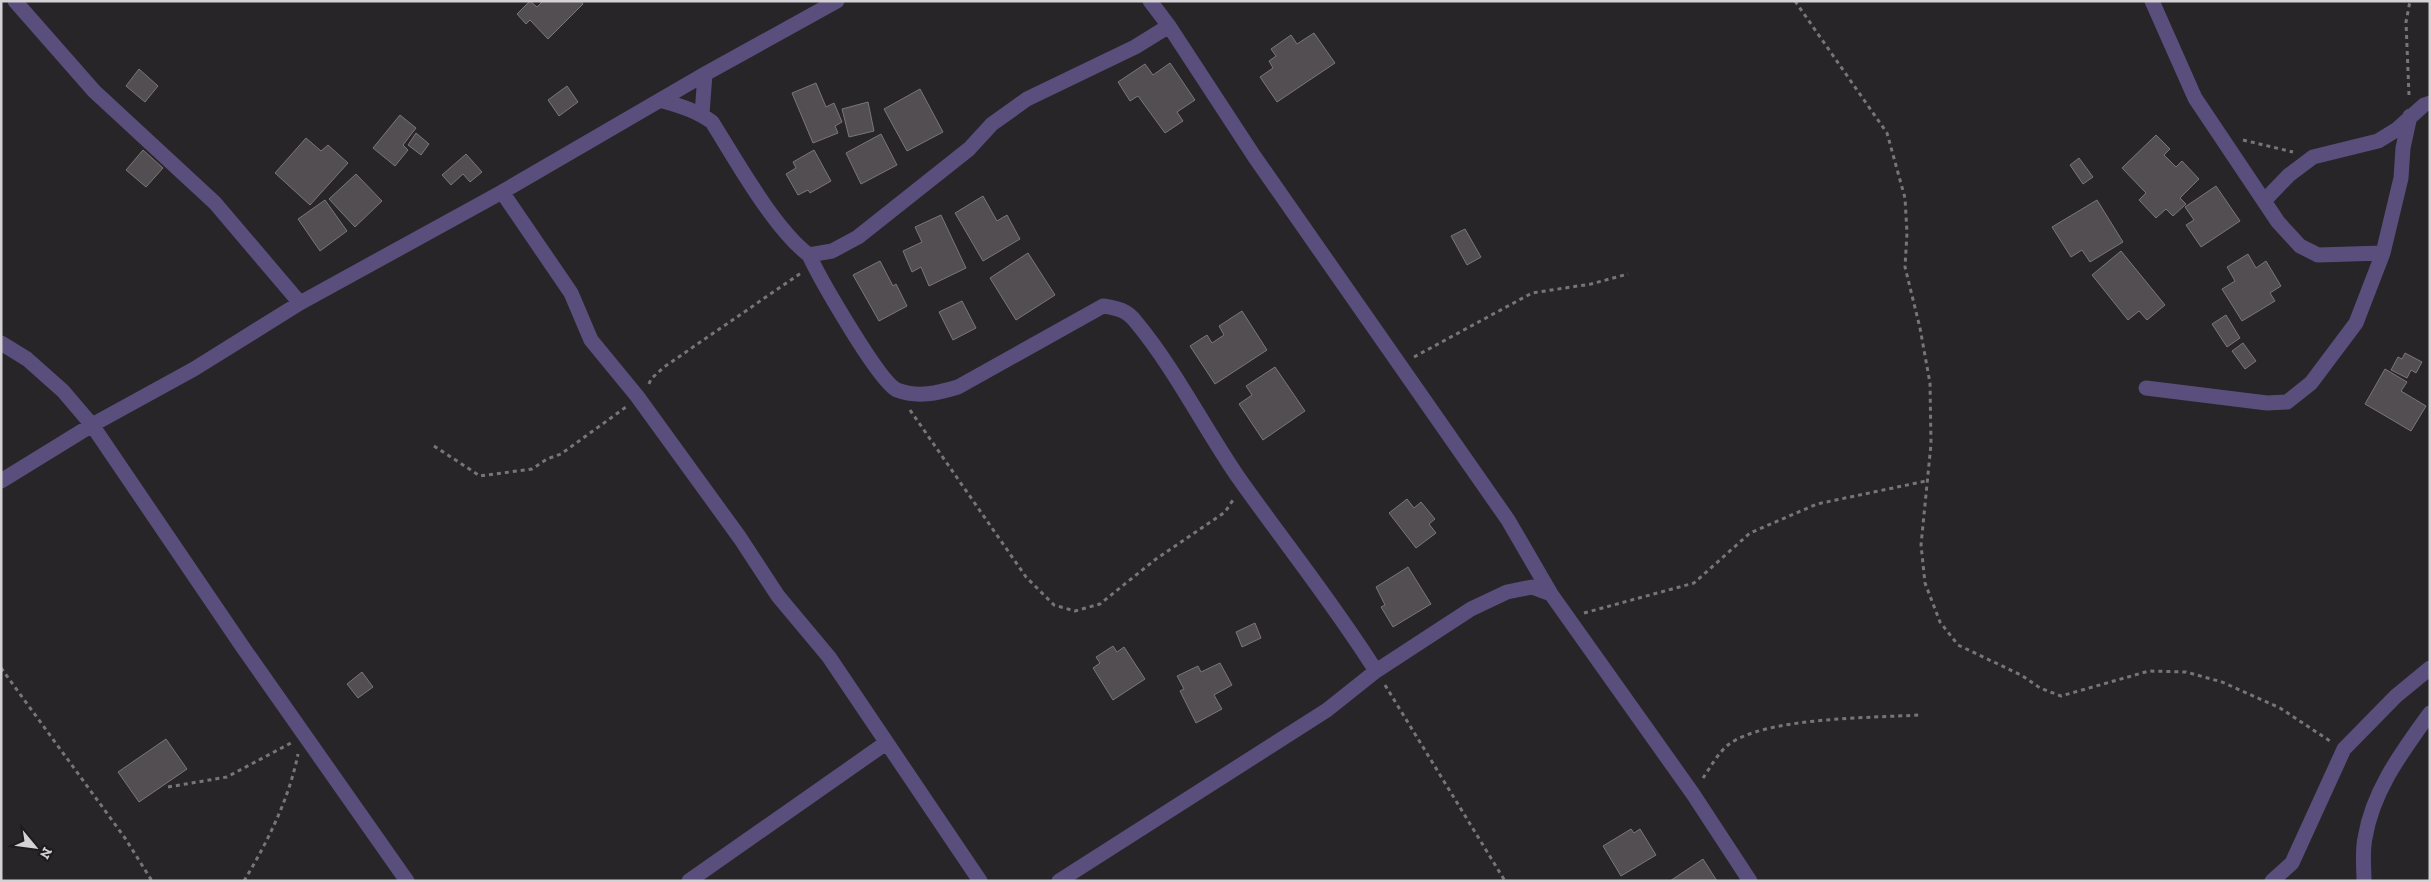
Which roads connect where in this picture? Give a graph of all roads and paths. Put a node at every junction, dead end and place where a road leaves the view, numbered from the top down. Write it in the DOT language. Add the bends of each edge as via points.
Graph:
graph roads {
  1 [pos="16,1"];
  2 [pos="837,1"];
  3 [pos="1150,1"];
  4 [pos="1795,1"];
  5 [pos="2152,1"];
  6 [pos="2410,1"];
  7 [pos="1169,26"];
  8 [pos="705,74"];
  9 [pos="663,101"];
  10 [pos="2430,103"];
  11 [pos="702,114"];
  12 [pos="2410,116"];
  13 [pos="2218,134"];
  14 [pos="2313,157"];
  15 [pos="502,192"];
  16 [pos="2264,201"];
  17 [pos="2383,253"];
  18 [pos="812,260"];
  19 [pos="1628,274"];
  20 [pos="300,303"];
  21 [pos="1,343"];
  22 [pos="1399,366"];
  23 [pos="2146,388"];
  24 [pos="895,389"];
  25 [pos="637,396"];
  26 [pos="647,410"];
  27 [pos="92,424"];
  28 [pos="434,446"];
  29 [pos="1239,478"];
  30 [pos="1,481"];
  31 [pos="1926,481"];
  32 [pos="1551,594"];
  33 [pos="1568,617"];
  34 [pos="1,668"];
  35 [pos="2430,668"];
  36 [pos="1376,672"];
  37 [pos="2430,713"];
  38 [pos="1919,715"];
  39 [pos="302,735"];
  40 [pos="886,743"];
  41 [pos="2344,749"];
  42 [pos="168,787"];
  43 [pos="1693,794"];
  44 [pos="152,881"];
  45 [pos="244,881"];
  46 [pos="407,881"];
  47 [pos="689,881"];
  48 [pos="980,881"];
  49 [pos="1059,881"];
  50 [pos="1505,881"];
  51 [pos="1750,881"];
  52 [pos="2272,881"];
  53 [pos="2364,881"];
  1 -- 20 [label="street" via="94,91 215,203"];
  2 -- 8 [label="street"];
  3 -- 7 [label="street"];
  4 -- 31 [label="path" via="1887,133 1905,198 1905,266 1930,383 1931,444"];
  5 -- 13 [label="street" via="2195,98"];
  6 -- 12 [label="path" via="2406,22"];
  7 -- 18 [label="street" via="1135,47 1027,99 992,124 968,149 858,237"];
  7 -- 22 [label="street"];
  8 -- 9 [label="street"];
  8 -- 11 [label="street"];
  9 -- 11 [label="street"];
  9 -- 15 [label="street"];
  10 -- 12 [label="street"];
  11 -- 18 [label="street" via="712,122 761,198"];
  12 -- 14 [label="street" via="2378,141"];
  12 -- 17 [label="street" via="2402,178"];
  13 -- 14 [label="path"];
  13 -- 16 [label="street"];
  14 -- 16 [label="street" via="2289,175"];
  15 -- 20 [label="street"];
  15 -- 25 [label="street" via="571,292 591,340"];
  16 -- 17 [label="street" via="2300,246 2318,255"];
  17 -- 23 [label="street" via="2356,323 2311,383 2287,402 2267,403"];
  18 -- 24 [label="street" via="844,319"];
  18 -- 26 [label="path" via="795,276 664,366 651,379 647,389"];
  19 -- 22 [label="path" via="1591,284 1532,293"];
  20 -- 27 [label="street" via="194,369"];
  21 -- 27 [label="street" via="27,359 63,391"];
  22 -- 32 [label="street" via="1508,520"];
  24 -- 29 [label="street" via="935,394 958,387 1103,306 1120,308 1135,320"];
  24 -- 29 [label="path" via="1026,577 1054,606 1075,611 1100,604 1156,559 1225,512 1234,499"];
  25 -- 26 [label="street"];
  25 -- 28 [label="path" via="561,454 532,469 480,476"];
  26 -- 40 [label="street" via="778,596 828,657"];
  27 -- 30 [label="street"];
  27 -- 39 [label="street"];
  29 -- 36 [label="street" via="1342,618"];
  31 -- 33 [label="path" via="1817,504 1750,533 1694,583"];
  31 -- 41 [label="path" via="1921,545 1926,583 1940,622 1958,645 2061,696 2149,671 2186,672 2222,682 2280,708"];
  32 -- 33 [label="street"];
  32 -- 36 [label="street" via="1532,587 1507,592 1471,609"];
  33 -- 43 [label="street"];
  34 -- 44 [label="path" via="125,838"];
  35 -- 41 [label="street" via="2396,696"];
  36 -- 49 [label="street" via="1327,710"];
  36 -- 50 [label="path"];
  37 -- 53 [label="street" via="2395,762 2373,805 2364,840"];
  38 -- 43 [label="path" via="1802,722 1748,734 1727,746"];
  39 -- 42 [label="path" via="227,777"];
  39 -- 45 [label="path" via="291,783 277,820"];
  39 -- 46 [label="street"];
  40 -- 47 [label="street"];
  40 -- 48 [label="street"];
  41 -- 52 [label="street" via="2292,863"];
  43 -- 51 [label="street"];
}
